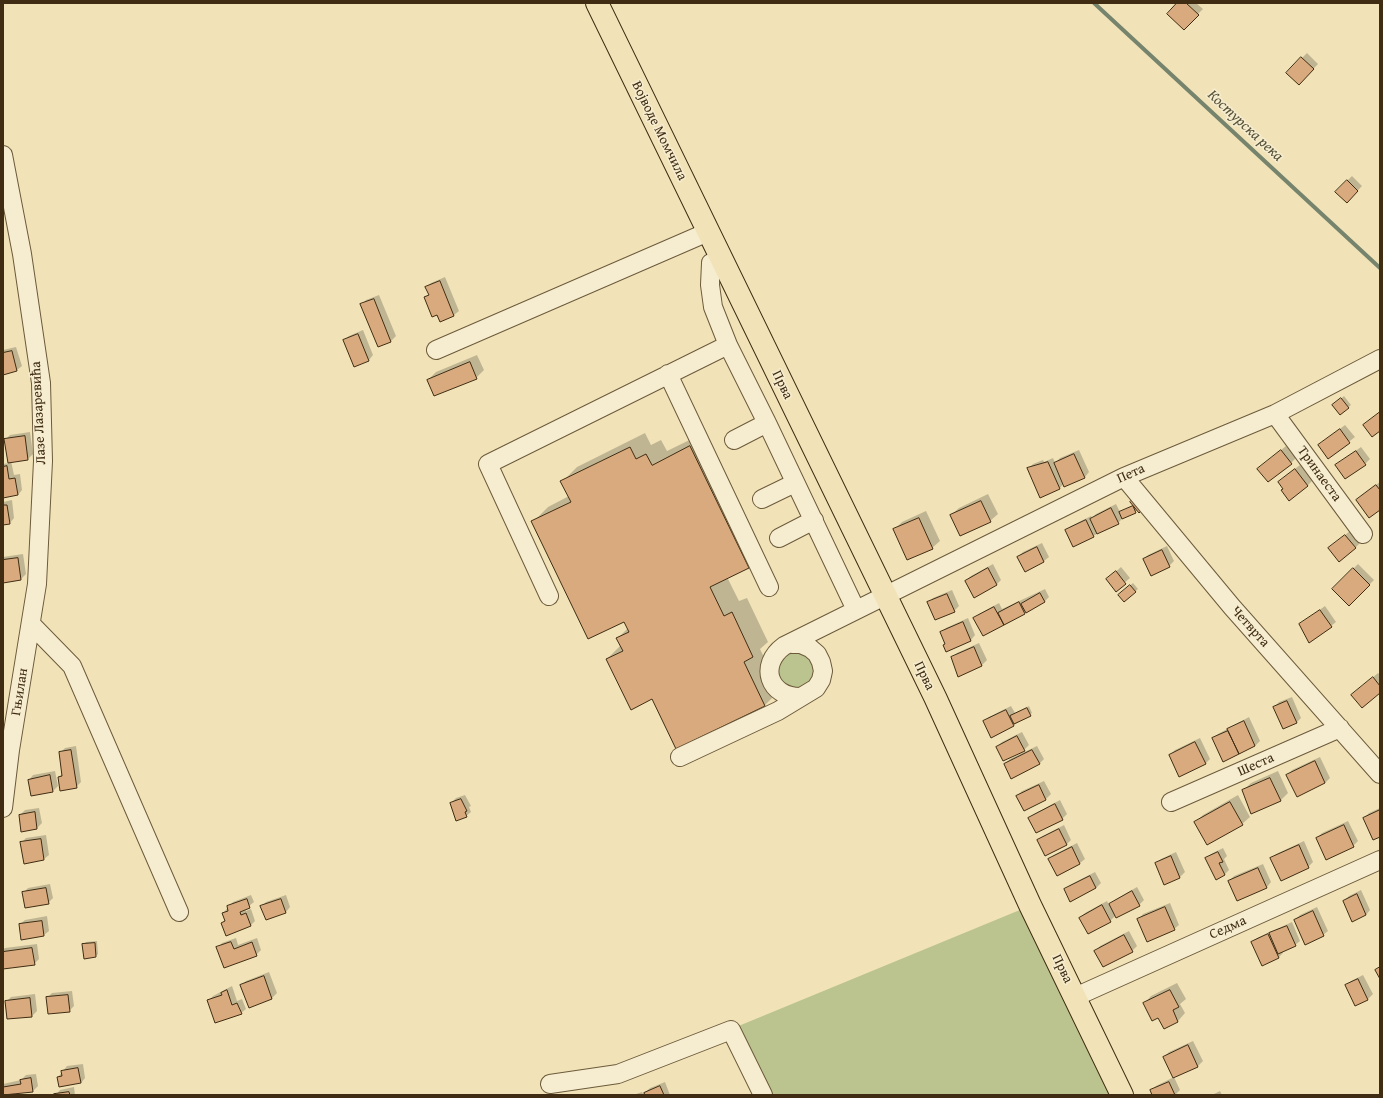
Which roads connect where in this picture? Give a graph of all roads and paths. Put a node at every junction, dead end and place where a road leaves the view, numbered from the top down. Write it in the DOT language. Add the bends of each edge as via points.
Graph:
graph roads {
  1 [pos="598,3"];
  2 [pos="3,156"];
  3 [pos="708,232"];
  4 [pos="720,259"];
  5 [pos="728,345"];
  6 [pos="436,350"];
  7 [pos="1380,359"];
  8 [pos="668,374"];
  9 [pos="1275,414"];
  10 [pos="767,422"];
  11 [pos="734,440"];
  12 [pos="1124,477"];
  13 [pos="795,483"];
  14 [pos="762,499"];
  15 [pos="814,520"];
  16 [pos="1363,534"];
  17 [pos="779,538"];
  18 [pos="769,587"];
  19 [pos="548,596"];
  20 [pos="886,597"];
  21 [pos="856,610"];
  22 [pos="31,624"];
  23 [pos="792,644"];
  24 [pos="800,697"];
  25 [pos="1340,728"];
  26 [pos="680,757"];
  27 [pos="1380,774"];
  28 [pos="1171,802"];
  29 [pos="3,808"];
  30 [pos="1380,860"];
  31 [pos="179,912"];
  32 [pos="1075,997"];
  33 [pos="550,1084"];
  34 [pos="763,1095"];
  35 [pos="1122,1095"];
  1 -- 3 [label="main road, Војводе Момчила"];
  2 -- 22 [label="street, Лазе Лазаревића" via="22,254 41,383 43,468 37,584"];
  3 -- 4 [label="main road, Војводе Момчила"];
  3 -- 6 [label="street"];
  4 -- 5 [label="street" via="711,263 711,296"];
  4 -- 20 [label="main road, Прва"];
  5 -- 8 [label="street"];
  5 -- 10 [label="street"];
  7 -- 9 [label="street, Пета"];
  8 -- 18 [label="street"];
  8 -- 19 [label="street" via="488,464"];
  9 -- 12 [label="street, Пета"];
  9 -- 16 [label="street, Тринаеста"];
  10 -- 11 [label="street"];
  10 -- 13 [label="street"];
  12 -- 20 [label="street, Пета"];
  12 -- 25 [label="street, Четврта" via="1232,607"];
  13 -- 14 [label="street"];
  13 -- 15 [label="street"];
  15 -- 17 [label="street"];
  15 -- 21 [label="street"];
  20 -- 21 [label="street, Пета"];
  20 -- 32 [label="main road, Прва"];
  21 -- 23 [label="street, Пета"];
  22 -- 29 [label="street, Гњилан"];
  22 -- 31 [label="street" via="72,666"];
  23 -- 24 [label="street" via="801,644 817,654 823,671 816,688"];
  23 -- 24 [label="street" via="784,646 772,658 769,674 772,683 780,692"];
  24 -- 26 [label="street" via="778,711"];
  25 -- 27 [label="street, Четврта"];
  25 -- 28 [label="street, Шеста"];
  30 -- 32 [label="street, Седма"];
  32 -- 35 [label="main road, Прва"];
  33 -- 34 [label="street" via="618,1074 731,1030"];
}
